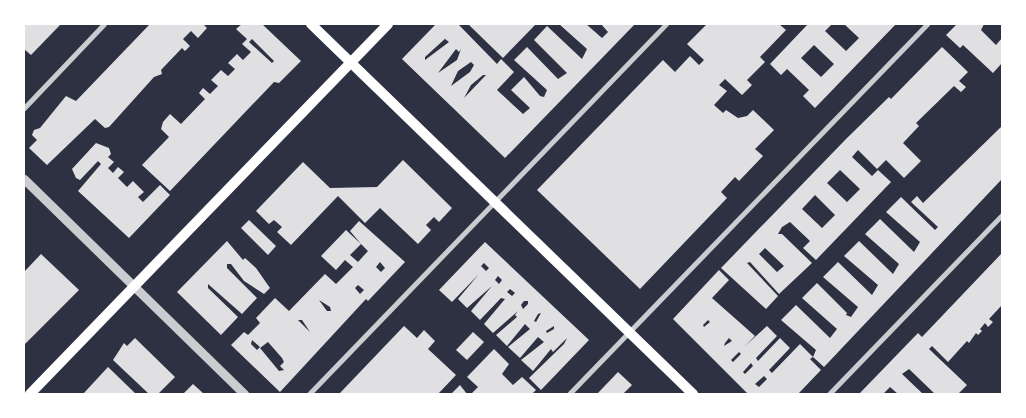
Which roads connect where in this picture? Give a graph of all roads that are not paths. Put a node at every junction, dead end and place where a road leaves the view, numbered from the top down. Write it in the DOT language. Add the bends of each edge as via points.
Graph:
graph roads {
  1 [pos="104,24"];
  2 [pos="311,24"];
  3 [pos="388,24"];
  4 [pos="666,24"];
  5 [pos="927,24"];
  6 [pos="352,62"];
  7 [pos="24,108"];
  8 [pos="24,179"];
  9 [pos="494,202"];
  10 [pos="1002,215"];
  11 [pos="134,287"];
  12 [pos="629,332"];
  13 [pos="30,394"];
  14 [pos="244,394"];
  15 [pos="309,394"];
  16 [pos="569,394"];
  17 [pos="693,394"];
  18 [pos="830,394"];
  1 -- 7 [label="street"];
  2 -- 6 [label="main road"];
  3 -- 6 [label="main road"];
  4 -- 9 [label="street"];
  5 -- 12 [label="street"];
  6 -- 9 [label="main road"];
  6 -- 11 [label="main road"];
  8 -- 11 [label="street"];
  9 -- 12 [label="main road"];
  9 -- 15 [label="street"];
  10 -- 18 [label="street"];
  11 -- 13 [label="main road"];
  11 -- 14 [label="street"];
  12 -- 16 [label="street"];
  12 -- 17 [label="main road"];
}
